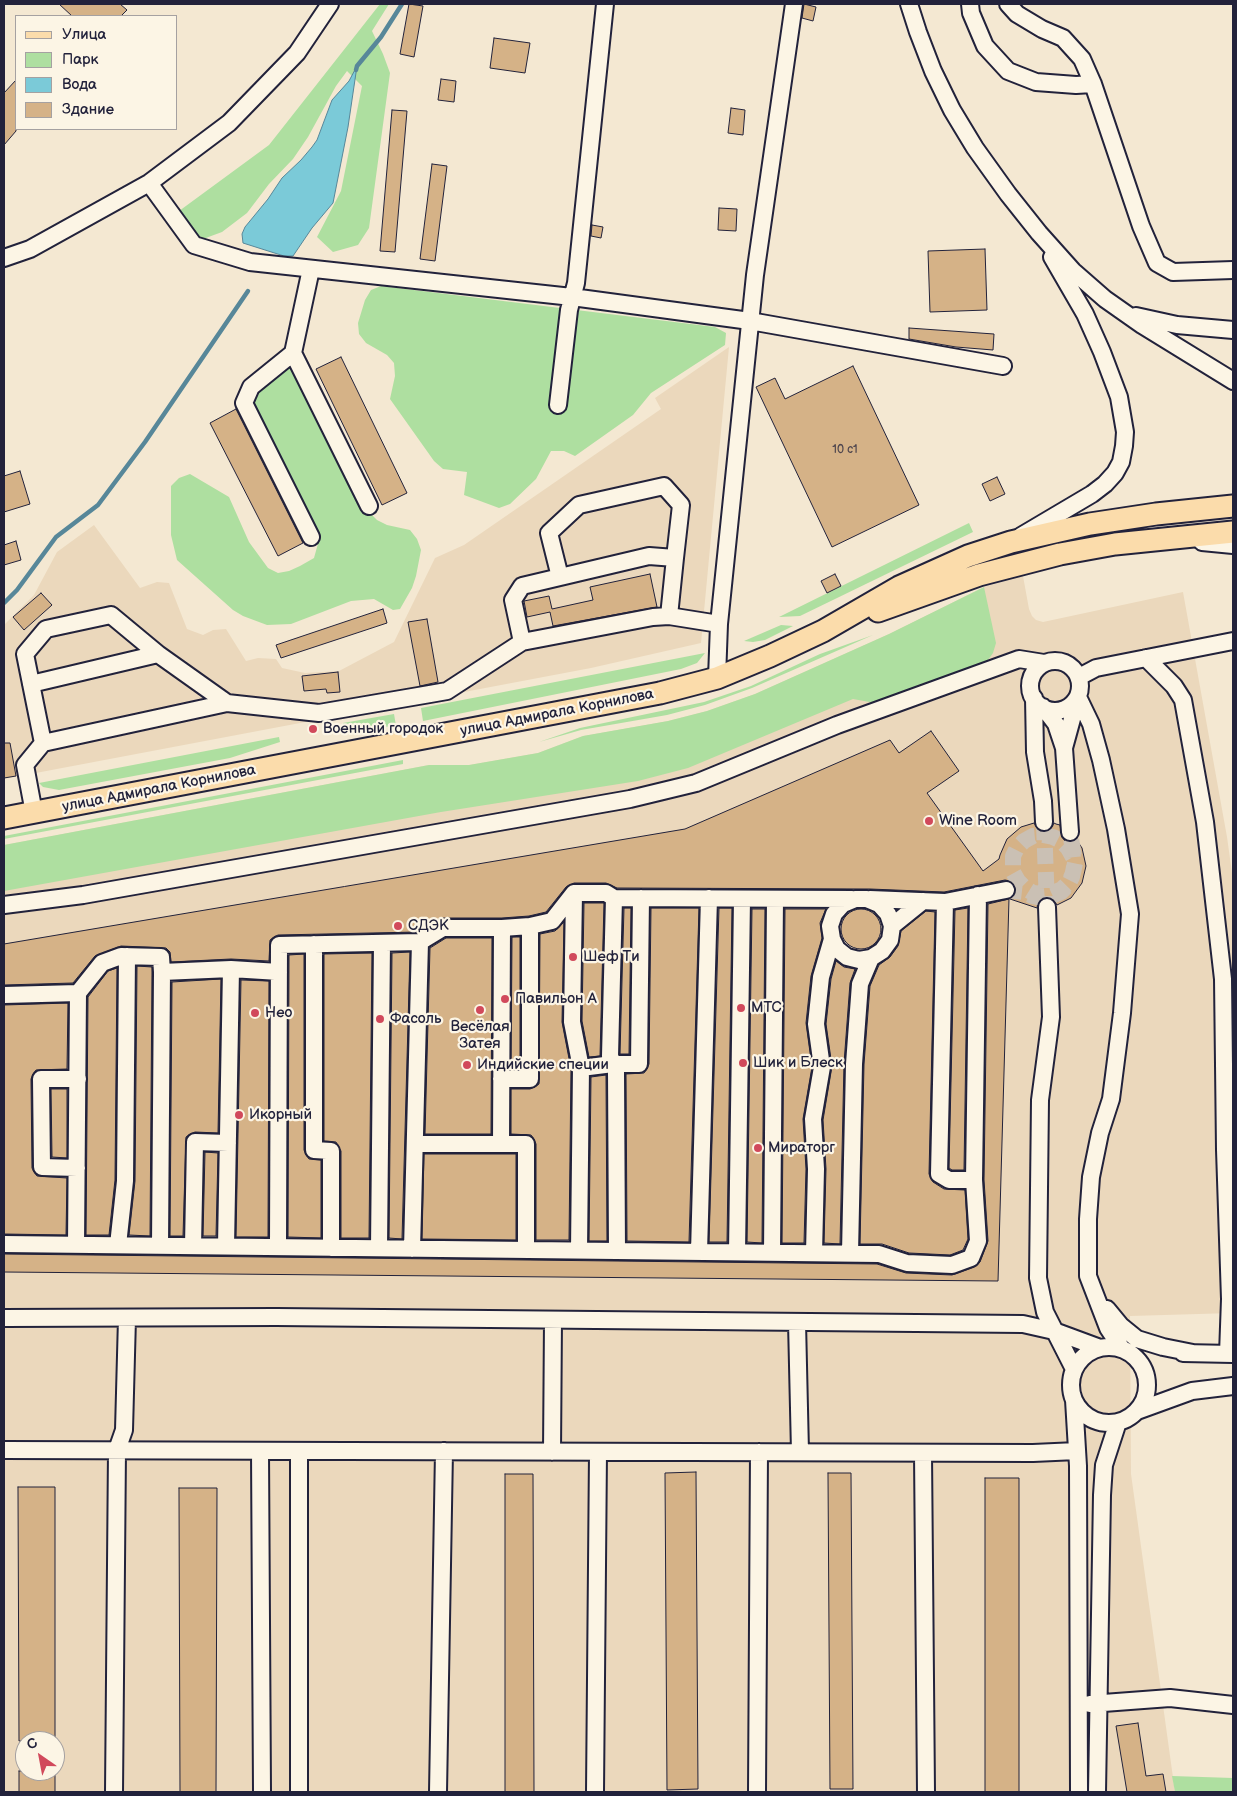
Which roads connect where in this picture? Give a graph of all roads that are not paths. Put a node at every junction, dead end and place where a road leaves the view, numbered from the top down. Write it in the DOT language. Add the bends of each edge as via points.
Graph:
graph roads {
  1 [pos="330,4"];
  2 [pos="605,4"];
  3 [pos="794,4"];
  4 [pos="909,4"];
  5 [pos="970,4"];
  6 [pos="1008,4"];
  7 [pos="1094,84"];
  8 [pos="149,184"];
  9 [pos="1039,233"];
  10 [pos="4,258"];
  11 [pos="311,269"];
  12 [pos="1233,270"];
  13 [pos="572,297"];
  14 [pos="1126,314"];
  15 [pos="750,321"];
  16 [pos="1233,330"];
  17 [pos="293,353"];
  18 [pos="1003,366"];
  19 [pos="1233,381"];
  20 [pos="558,405"];
  21 [pos="369,506"];
  22 [pos="1233,506"];
  23 [pos="1233,532"];
  24 [pos="311,537"];
  25 [pos="1165,539"];
  26 [pos="1011,542"];
  27 [pos="1233,544"];
  28 [pos="676,558"];
  29 [pos="560,577"];
  30 [pos="669,616"];
  31 [pos="719,624"];
  32 [pos="823,631"];
  33 [pos="1233,641"];
  34 [pos="522,642"];
  35 [pos="158,654"];
  36 [pos="1146,658"];
  37 [pos="1039,668"];
  38 [pos="1079,677"];
  39 [pos="717,678"];
  40 [pos="31,684"];
  41 [pos="1078,697"];
  42 [pos="227,703"];
  43 [pos="1038,703"];
  44 [pos="43,743"];
  45 [pos="1064,748"];
  46 [pos="34,813"];
  47 [pos="4,818"];
  48 [pos="1044,822"];
  49 [pos="1070,832"];
  50 [pos="1006,890"];
  51 [pos="574,893"];
  52 [pos="978,895"];
  53 [pos="614,898"];
  54 [pos="641,898"];
  55 [pos="709,898"];
  56 [pos="742,899"];
  57 [pos="775,899"];
  58 [pos="861,899"];
  59 [pos="805,900"];
  60 [pos="924,902"];
  61 [pos="945,902"];
  62 [pos="4,905"];
  63 [pos="1047,907"];
  64 [pos="530,926"];
  65 [pos="892,926"];
  66 [pos="502,928"];
  67 [pos="831,932"];
  68 [pos="420,942"];
  69 [pos="382,943"];
  70 [pos="314,944"];
  71 [pos="127,956"];
  72 [pos="871,958"];
  73 [pos="232,969"];
  74 [pos="162,972"];
  75 [pos="279,972"];
  76 [pos="78,994"];
  77 [pos="4,995"];
  78 [pos="613,1064"];
  79 [pos="581,1068"];
  80 [pos="78,1079"];
  81 [pos="501,1079"];
  82 [pos="228,1143"];
  83 [pos="415,1144"];
  84 [pos="501,1144"];
  85 [pos="77,1168"];
  86 [pos="974,1180"];
  87 [pos="4,1244"];
  88 [pos="76,1245"];
  89 [pos="118,1245"];
  90 [pos="160,1246"];
  91 [pos="194,1246"];
  92 [pos="226,1246"];
  93 [pos="278,1247"];
  94 [pos="331,1248"];
  95 [pos="379,1248"];
  96 [pos="412,1249"];
  97 [pos="526,1250"];
  98 [pos="579,1250"];
  99 [pos="617,1251"];
  100 [pos="699,1252"];
  101 [pos="737,1252"];
  102 [pos="772,1252"];
  103 [pos="814,1253"];
  104 [pos="850,1253"];
  105 [pos="1088,1276"];
  106 [pos="4,1318"];
  107 [pos="126,1318"];
  108 [pos="552,1320"];
  109 [pos="797,1322"];
  110 [pos="1054,1331"];
  111 [pos="1100,1348"];
  112 [pos="1127,1351"];
  113 [pos="1193,1353"];
  114 [pos="1231,1354"];
  115 [pos="1074,1369"];
  116 [pos="1233,1386"];
  117 [pos="1074,1400"];
  118 [pos="1138,1411"];
  119 [pos="1118,1422"];
  120 [pos="4,1450"];
  121 [pos="118,1450"];
  122 [pos="260,1451"];
  123 [pos="299,1451"];
  124 [pos="444,1451"];
  125 [pos="1077,1451"];
  126 [pos="552,1452"];
  127 [pos="598,1452"];
  128 [pos="759,1452"];
  129 [pos="800,1452"];
  130 [pos="923,1453"];
  131 [pos="1099,1703"];
  132 [pos="1078,1705"];
  133 [pos="1233,1705"];
  134 [pos="114,1792"];
  135 [pos="262,1792"];
  136 [pos="299,1792"];
  137 [pos="438,1792"];
  138 [pos="595,1792"];
  139 [pos="757,1792"];
  140 [pos="926,1792"];
  141 [pos="1079,1792"];
  142 [pos="1097,1792"];
  1 -- 8 [label="street" via="297,53 228,123"];
  2 -- 13 [label="street"];
  3 -- 15 [label="street"];
  4 -- 9 [label="street" via="952,110 975,148"];
  5 -- 7 [label="street" via="986,46 1008,71 1036,82"];
  6 -- 7 [label="street" via="1017,14 1063,38 1082,59"];
  7 -- 12 [label="street" via="1157,263 1173,272"];
  8 -- 10 [label="street" via="30,249"];
  8 -- 11 [label="street" via="194,245 250,262"];
  9 -- 14 [label="street" via="1073,271"];
  9 -- 26 [label="street" via="1085,314 1102,352 1119,397 1124,446 1121,462 1105,484"];
  11 -- 13 [label="street"];
  11 -- 17 [label="street"];
  13 -- 15 [label="street"];
  13 -- 20 [label="street"];
  14 -- 16 [label="street" via="1177,325"];
  14 -- 19 [label="street"];
  15 -- 18 [label="street"];
  15 -- 31 [label="street"];
  17 -- 21 [label="street"];
  17 -- 24 [label="street" via="250,387 244,403"];
  22 -- 26 [label="main road, улица Адмирала Корнилова" via="1109,521"];
  23 -- 25 [label="main road"];
  25 -- 27 [label="street"];
  25 -- 32 [label="main road" via="1115,544 1012,565"];
  26 -- 32 [label="main road, улица Адмирала Корнилова" via="968,556 899,587"];
  28 -- 29 [label="street" via="649,556"];
  28 -- 29 [label="street" via="681,505 664,486 578,505 549,533"];
  28 -- 30 [label="street"];
  29 -- 34 [label="street" via="522,586 513,600"];
  30 -- 31 [label="street"];
  30 -- 34 [label="street"];
  31 -- 39 [label="street"];
  32 -- 39 [label="main road, улица Адмирала Корнилова"];
  33 -- 36 [label="street"];
  34 -- 42 [label="street" via="447,690 430,694 319,713"];
  35 -- 40 [label="street"];
  35 -- 40 [label="street" via="111,615 46,629 25,654"];
  35 -- 42 [label="street"];
  36 -- 38 [label="street" via="1096,668"];
  36 -- 114 [label="street" via="1174,686 1183,700 1205,822 1223,979"];
  37 -- 38 [label="street" via="1058,660 1071,666"];
  37 -- 43 [label="street" via="1030,685"];
  37 -- 62 [label="street" via="1019,659 837,725 696,783 640,797 102,891"];
  38 -- 41 [label="street"];
  39 -- 46 [label="main road, улица Адмирала Корнилова" via="577,710"];
  40 -- 44 [label="street"];
  41 -- 43 [label="street" via="1068,707 1056,711"];
  41 -- 45 [label="street"];
  41 -- 105 [label="street" via="1092,724 1101,760 1130,914 1111,1099 1090,1177"];
  42 -- 44 [label="street"];
  43 -- 45 [label="street" via="1056,724"];
  43 -- 48 [label="street" via="1035,752 1044,801"];
  44 -- 46 [label="street" via="25,764"];
  45 -- 49 [label="street"];
  46 -- 47 [label="main road, улица Адмирала Корнилова"];
  50 -- 52 [label="street"];
  51 -- 53 [label="street" via="606,893"];
  51 -- 64 [label="street" via="552,921"];
  51 -- 79 [label="street" via="572,1022"];
  52 -- 61 [label="street"];
  52 -- 86 [label="street"];
  53 -- 54 [label="street"];
  53 -- 78 [label="street" via="610,1056"];
  54 -- 55 [label="street"];
  54 -- 78 [label="street" via="639,1064"];
  55 -- 56 [label="street"];
  55 -- 100 [label="street"];
  56 -- 57 [label="street"];
  56 -- 101 [label="street"];
  57 -- 59 [label="street"];
  57 -- 102 [label="street"];
  58 -- 59 [label="street"];
  58 -- 60 [label="street"];
  58 -- 65 [label="street" via="879,904 888,914"];
  58 -- 67 [label="street" via="843,904 838,909"];
  59 -- 67 [label="street" via="821,909"];
  60 -- 61 [label="street"];
  60 -- 65 [label="street"];
  61 -- 86 [label="street" via="939,1174 949,1180"];
  63 -- 110 [label="street" via="1051,1016 1040,1100 1038,1278 1045,1312"];
  64 -- 66 [label="street"];
  64 -- 81 [label="street" via="530,1079"];
  65 -- 72 [label="street" via="890,940"];
  66 -- 68 [label="street" via="443,928"];
  66 -- 81 [label="street"];
  67 -- 72 [label="street" via="838,949 847,957"];
  67 -- 103 [label="street" via="821,977 816,1024 822,1067 813,1119 816,1169"];
  68 -- 69 [label="street"];
  68 -- 83 [label="street"];
  69 -- 70 [label="street"];
  69 -- 95 [label="street"];
  70 -- 75 [label="street" via="279,945"];
  70 -- 94 [label="street" via="314,1150 331,1151"];
  71 -- 74 [label="street" via="161,956"];
  71 -- 76 [label="street" via="102,963"];
  71 -- 89 [label="street" via="125,1181"];
  72 -- 104 [label="street" via="860,984 854,1064"];
  73 -- 74 [label="street"];
  73 -- 75 [label="street"];
  73 -- 82 [label="street"];
  74 -- 90 [label="street"];
  75 -- 93 [label="street"];
  76 -- 77 [label="street"];
  76 -- 80 [label="street"];
  78 -- 79 [label="street"];
  78 -- 99 [label="street" via="616,1071"];
  79 -- 98 [label="street"];
  80 -- 85 [label="street"];
  80 -- 85 [label="street" via="41,1079 42,1167"];
  81 -- 84 [label="street"];
  82 -- 91 [label="street" via="195,1142"];
  82 -- 92 [label="street"];
  83 -- 84 [label="street"];
  83 -- 96 [label="street"];
  84 -- 97 [label="street" via="526,1144"];
  85 -- 88 [label="street"];
  86 -- 104 [label="street" via="978,1241 971,1258 952,1265 907,1263 879,1254"];
  87 -- 88 [label="street"];
  88 -- 89 [label="street"];
  89 -- 90 [label="street"];
  90 -- 91 [label="street"];
  91 -- 92 [label="street"];
  92 -- 93 [label="street"];
  93 -- 94 [label="street"];
  94 -- 95 [label="street"];
  95 -- 96 [label="street"];
  96 -- 97 [label="street"];
  97 -- 98 [label="street"];
  98 -- 99 [label="street"];
  99 -- 100 [label="street"];
  100 -- 101 [label="street"];
  101 -- 102 [label="street"];
  102 -- 103 [label="street"];
  103 -- 104 [label="street"];
  105 -- 112 [label="street" via="1108,1328"];
  105 -- 113 [label="street" via="1108,1311 1137,1339"];
  106 -- 107 [label="street"];
  107 -- 108 [label="street"];
  107 -- 121 [label="street" via="124,1430"];
  108 -- 109 [label="street"];
  108 -- 126 [label="street"];
  109 -- 110 [label="street" via="1023,1324"];
  109 -- 129 [label="street"];
  110 -- 111 [label="street"];
  110 -- 115 [label="street"];
  111 -- 112 [label="street" via="1111,1346"];
  111 -- 115 [label="street" via="1088,1353"];
  112 -- 113 [label="street"];
  112 -- 118 [label="street" via="1140,1361 1148,1381 1144,1402"];
  113 -- 114 [label="street"];
  115 -- 117 [label="street" via="1071,1379"];
  116 -- 118 [label="street" via="1192,1391"];
  117 -- 119 [label="street" via="1096,1421"];
  117 -- 125 [label="street"];
  118 -- 119 [label="street"];
  119 -- 131 [label="street" via="1104,1465 1102,1488"];
  120 -- 121 [label="street"];
  121 -- 122 [label="street"];
  121 -- 134 [label="street"];
  122 -- 123 [label="street"];
  122 -- 135 [label="street"];
  123 -- 124 [label="street"];
  123 -- 136 [label="street"];
  124 -- 126 [label="street"];
  124 -- 137 [label="street"];
  125 -- 130 [label="street"];
  125 -- 132 [label="street"];
  126 -- 127 [label="street"];
  127 -- 128 [label="street"];
  127 -- 138 [label="street"];
  128 -- 129 [label="street"];
  128 -- 139 [label="street"];
  129 -- 130 [label="street"];
  130 -- 140 [label="street"];
  131 -- 132 [label="street"];
  131 -- 133 [label="street" via="1170,1698"];
  131 -- 142 [label="street"];
  132 -- 141 [label="street"];
}
